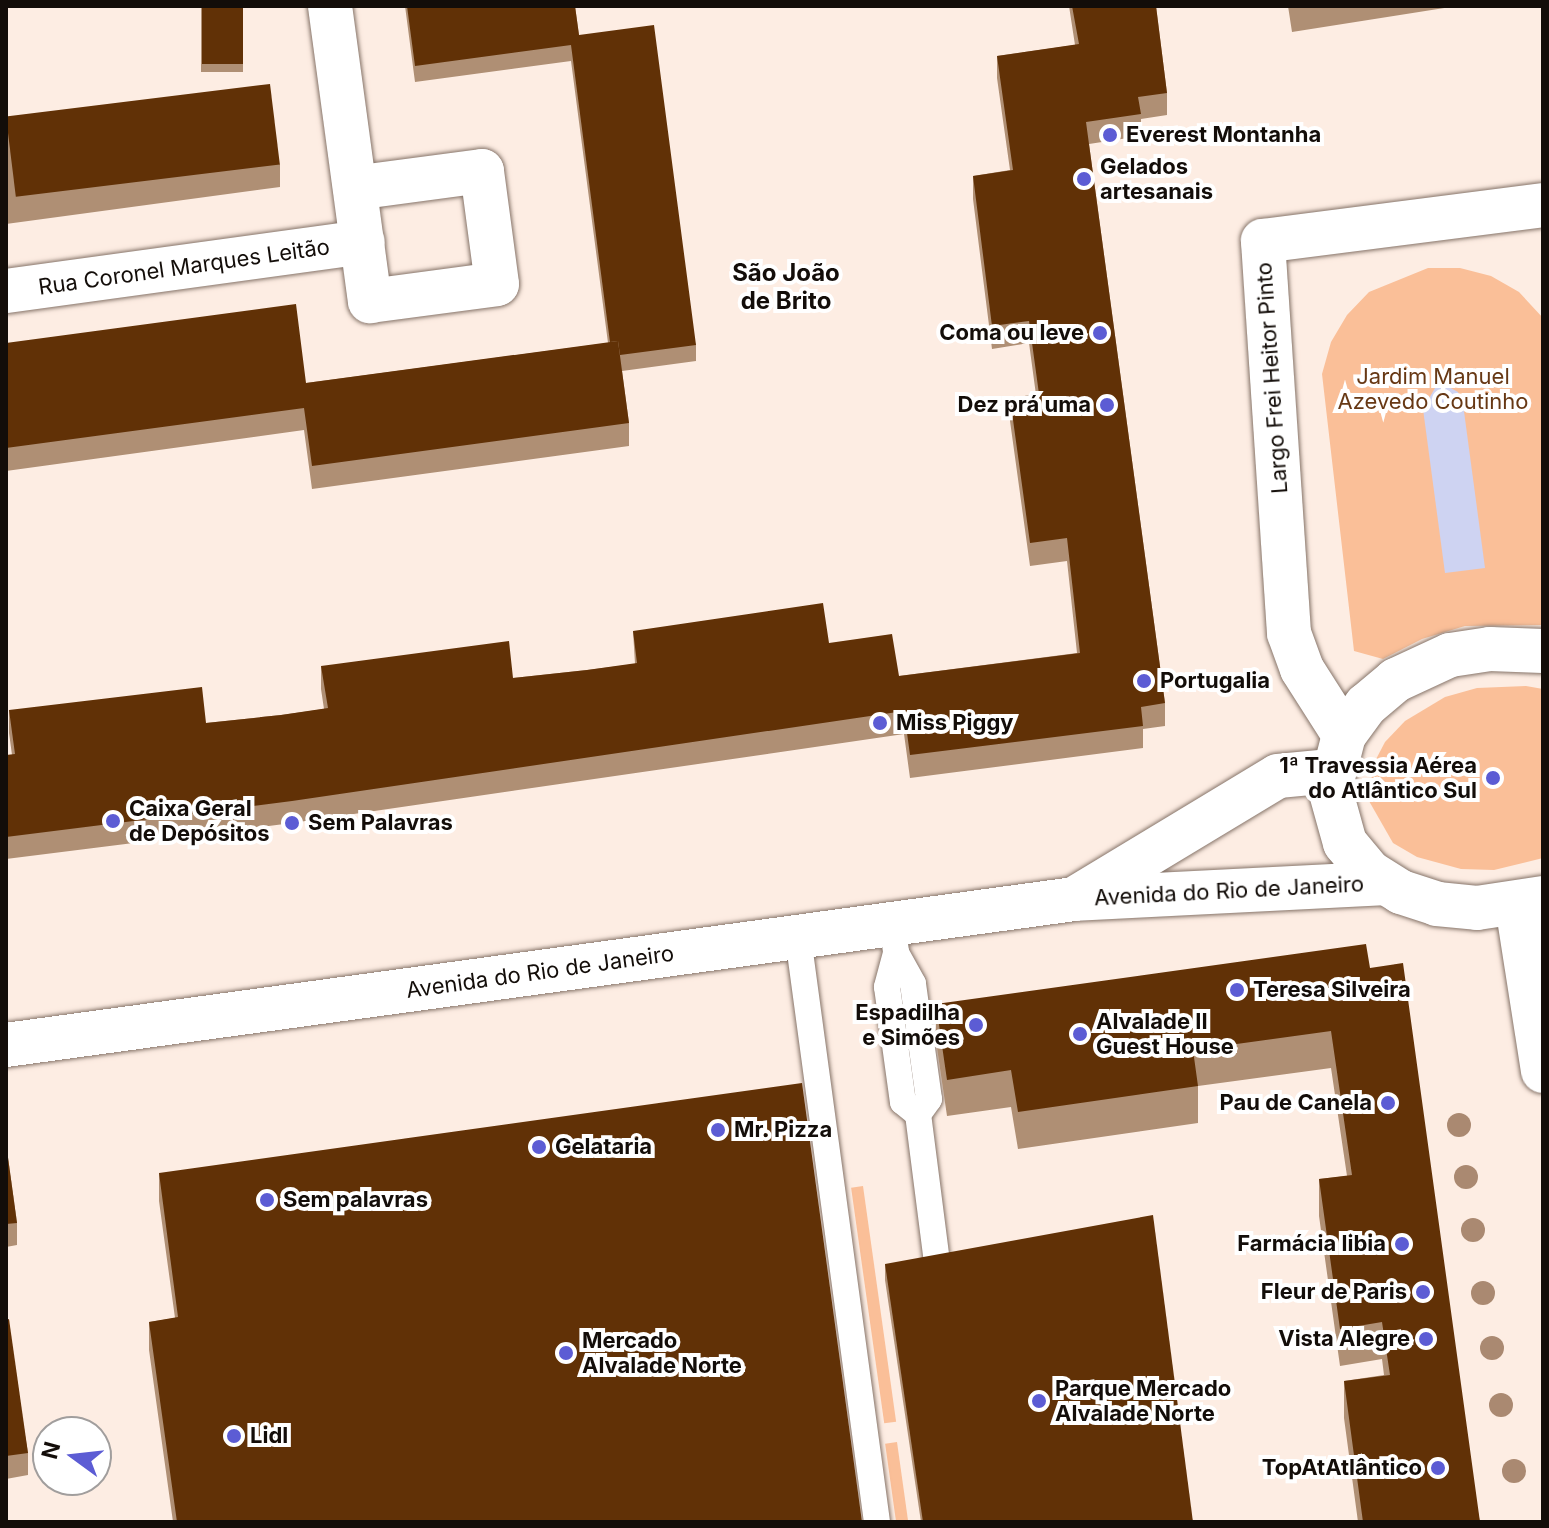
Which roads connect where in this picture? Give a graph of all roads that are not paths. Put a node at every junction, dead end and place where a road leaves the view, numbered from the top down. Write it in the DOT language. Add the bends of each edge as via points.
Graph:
graph roads {
  1 [pos="330,6"];
  2 [pos="355,188"];
  3 [pos="1543,205"];
  4 [pos="363,242"];
  5 [pos="6,291"];
  6 [pos="1543,651"];
  7 [pos="1337,753"];
  8 [pos="1385,883"];
  9 [pos="1074,899"];
  10 [pos="1530,901"];
  11 [pos="798,937"];
  12 [pos="894,938"];
  13 [pos="6,1045"];
  14 [pos="1543,1071"];
  15 [pos="938,1270"];
  16 [pos="877,1522"];
  1 -- 2 [label="street"];
  2 -- 4 [label="street"];
  2 -- 4 [label="street" via="482,171 497,284 370,301"];
  3 -- 7 [label="street, Largo Frei Heitor Pinto" via="1263,241 1289,633"];
  4 -- 5 [label="street, Rua Coronel Marques Leitão"];
  6 -- 7 [label="street" via="1490,649 1431,662 1380,692"];
  7 -- 8 [label="street, Largo Frei Heitor Pinto" via="1332,808 1345,843"];
  7 -- 9 [label="street, Avenida do Rio de Janeiro" via="1278,776"];
  8 -- 9 [label="street, Avenida do Rio de Janeiro"];
  8 -- 10 [label="street, Largo Frei Heitor Pinto" via="1437,904 1477,908"];
  9 -- 12 [label="street, Avenida do Rio de Janeiro"];
  10 -- 14 [label="street"];
  11 -- 12 [label="street, Avenida do Rio de Janeiro"];
  11 -- 13 [label="street, Avenida do Rio de Janeiro"];
  11 -- 16 [label="lane"];
  12 -- 15 [label="lane" via="887,987 902,1095 918,1114"];
}
